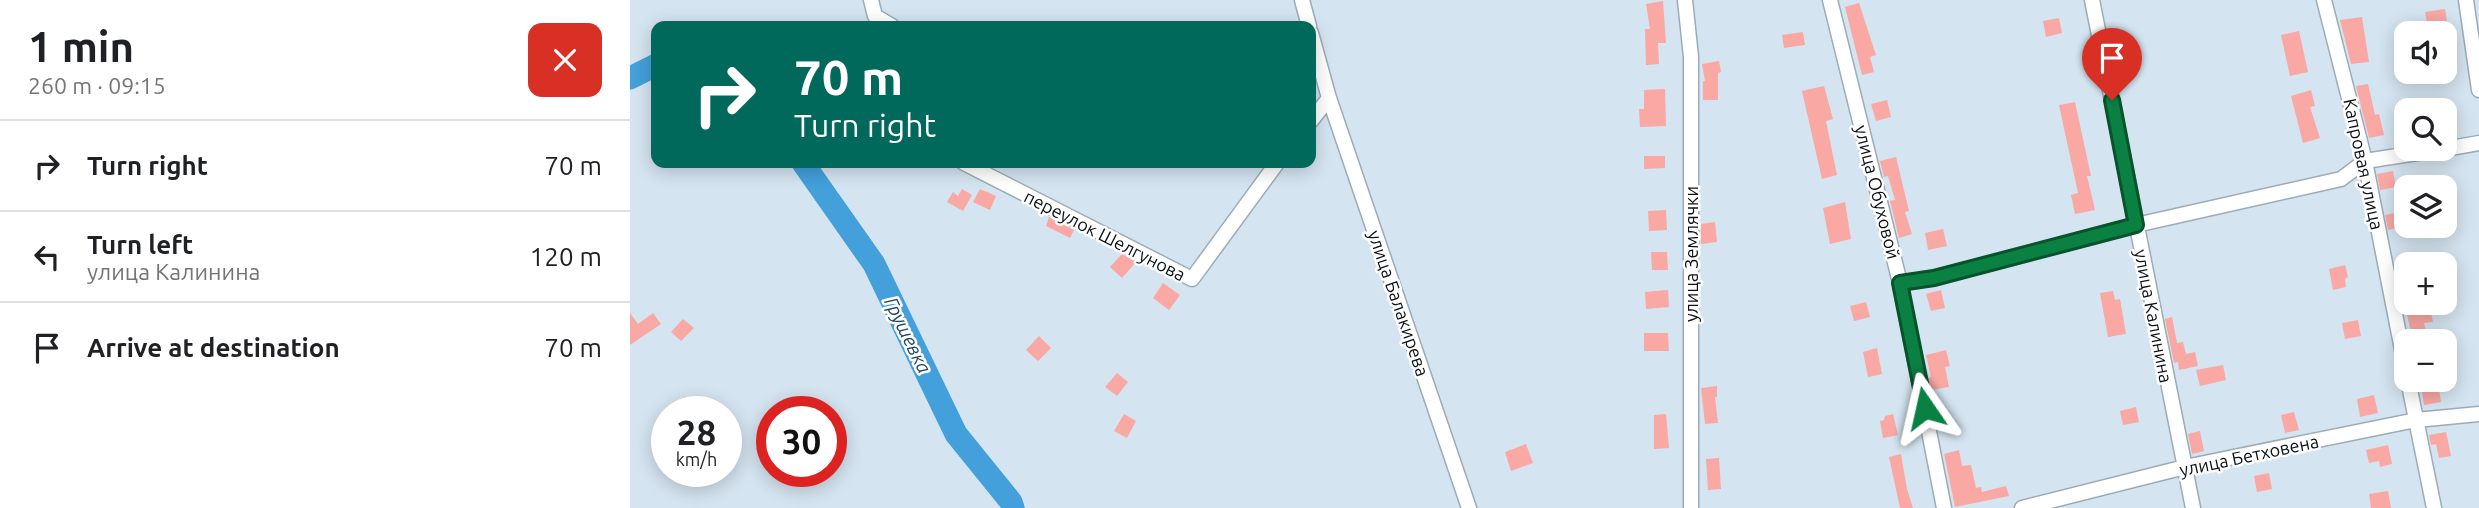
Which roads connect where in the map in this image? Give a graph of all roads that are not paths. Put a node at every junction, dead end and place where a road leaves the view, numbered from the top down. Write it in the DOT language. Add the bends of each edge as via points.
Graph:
graph roads {
  1 [pos="871,0"];
  2 [pos="1302,0"];
  3 [pos="1685,0"];
  4 [pos="1830,0"];
  5 [pos="2092,0"];
  6 [pos="2324,0"];
  7 [pos="2466,0"];
  8 [pos="884,21"];
  9 [pos="1308,21"];
  10 [pos="1316,51"];
  11 [pos="2479,90"];
  12 [pos="1329,98"];
  13 [pos="1316,115"];
  14 [pos="2479,143"];
  15 [pos="2457,147"];
  16 [pos="2394,157"];
  17 [pos="2365,161"];
  18 [pos="974,168"];
  19 [pos="1273,168"];
  20 [pos="2136,225"];
  21 [pos="1900,283"];
  22 [pos="2398,329"];
  23 [pos="2410,392"];
  24 [pos="2479,414"];
  25 [pos="2416,420"];
  26 [pos="2185,467"];
  27 [pos="1469,508"];
  28 [pos="1691,508"];
  29 [pos="1944,508"];
  30 [pos="2022,508"];
  31 [pos="2193,508"];
  32 [pos="2434,508"];
  1 -- 8 [label="street" via="875,16"];
  2 -- 9 [label="street"];
  3 -- 28 [label="street, улица Землячки" via="1691,57"];
  4 -- 21 [label="street, улица Обуховой"];
  5 -- 20 [label="street, улица Калинина"];
  6 -- 17 [label="street, Капровая улица"];
  7 -- 11 [label="street"];
  10 -- 12 [label="street, улица Балакирева"];
  12 -- 13 [label="street"];
  12 -- 27 [label="street, улица Балакирева"];
  14 -- 15 [label="street"];
  16 -- 17 [label="street"];
  17 -- 20 [label="street" via="2341,179"];
  17 -- 22 [label="street, Капровая улица"];
  18 -- 19 [label="street, переулок Шелгунова" via="1192,279"];
  20 -- 21 [label="street"];
  20 -- 26 [label="street, улица Калинина"];
  21 -- 29 [label="street, улица Обуховой"];
  23 -- 25 [label="street"];
  24 -- 25 [label="street, улица Бетховена"];
  25 -- 26 [label="street, улица Бетховена"];
  25 -- 32 [label="street"];
  26 -- 30 [label="street, улица Бетховена"];
  26 -- 31 [label="street, улица Калинина"];
}
